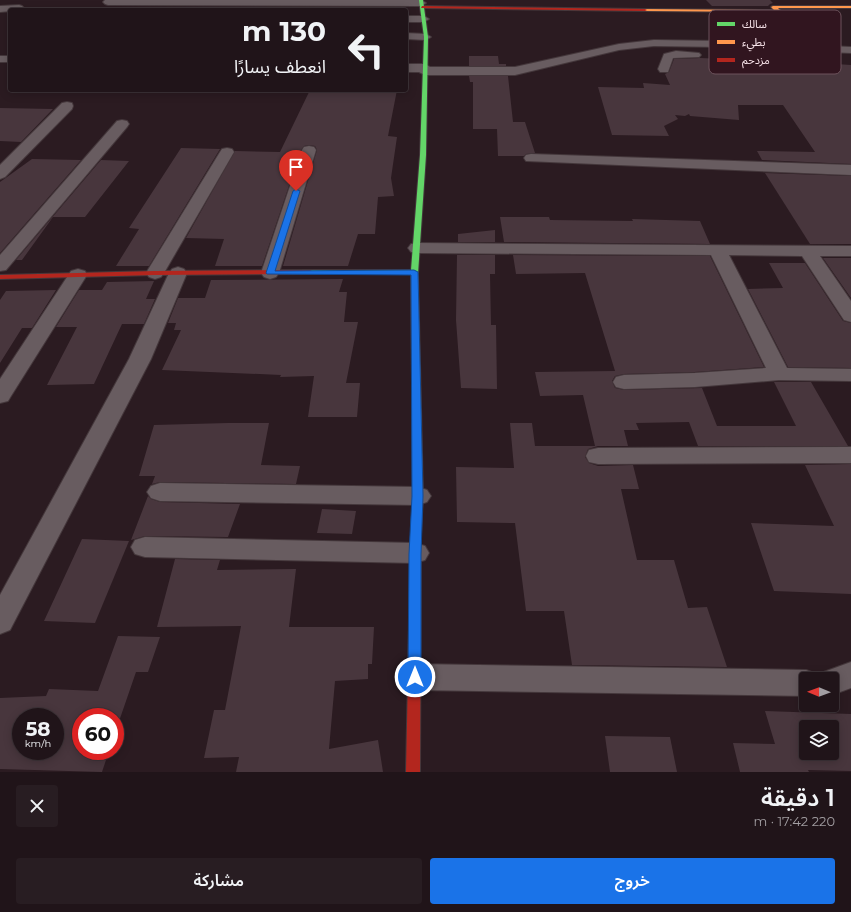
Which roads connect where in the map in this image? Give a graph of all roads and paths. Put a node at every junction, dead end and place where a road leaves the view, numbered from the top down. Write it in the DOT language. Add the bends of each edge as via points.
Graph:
graph roads {
  1 [pos="108,2"];
  2 [pos="421,3"];
  3 [pos="851,7"];
  4 [pos="734,10"];
  5 [pos="778,10"];
  6 [pos="408,19"];
  7 [pos="424,19"];
  8 [pos="408,36"];
  9 [pos="426,37"];
  10 [pos="709,44"];
  11 [pos="841,50"];
  12 [pos="851,50"];
  13 [pos="709,55"];
  14 [pos="841,60"];
  15 [pos="851,60"];
  16 [pos="408,68"];
  17 [pos="664,69"];
  18 [pos="425,70"];
  19 [pos="68,106"];
  20 [pos="122,124"];
  21 [pos="309,150"];
  22 [pos="228,152"];
  23 [pos="531,158"];
  24 [pos="851,170"];
  25 [pos="0,174"];
  26 [pos="417,248"];
  27 [pos="716,250"];
  28 [pos="808,251"];
  29 [pos="851,251"];
  30 [pos="0,266"];
  31 [pos="414,272"];
  32 [pos="167,273"];
  33 [pos="270,273"];
  34 [pos="78,275"];
  35 [pos="0,277"];
  36 [pos="851,316"];
  37 [pos="779,374"];
  38 [pos="851,375"];
  39 [pos="624,382"];
  40 [pos="0,396"];
  41 [pos="851,455"];
  42 [pos="598,456"];
  43 [pos="160,492"];
  44 [pos="418,496"];
  45 [pos="145,546"];
  46 [pos="415,554"];
  47 [pos="0,622"];
  48 [pos="851,675"];
  49 [pos="415,677"];
  50 [pos="839,679"];
  51 [pos="799,683"];
  52 [pos="413,772"];
  1 -- 2 [label="street"];
  2 -- 4 [label="main road"];
  2 -- 7 [label="main road"];
  3 -- 5 [label="main road" via="773,7"];
  6 -- 7 [label="street"];
  7 -- 9 [label="main road"];
  8 -- 9 [label="street"];
  9 -- 18 [label="main road"];
  10 -- 18 [label="street" via="654,43 619,47 515,71"];
  11 -- 12 [label="street"];
  13 -- 17 [label="street" via="672,54 668,56"];
  14 -- 15 [label="street"];
  16 -- 18 [label="street"];
  18 -- 26 [label="main road"];
  19 -- 25 [label="street"];
  20 -- 30 [label="street"];
  21 -- 33 [label="street"];
  22 -- 32 [label="street"];
  23 -- 24 [label="street"];
  26 -- 27 [label="street"];
  26 -- 31 [label="main road"];
  27 -- 28 [label="street"];
  27 -- 37 [label="street"];
  28 -- 29 [label="street"];
  28 -- 36 [label="street"];
  31 -- 33 [label="main road"];
  31 -- 44 [label="main road"];
  32 -- 33 [label="main road"];
  32 -- 34 [label="main road"];
  32 -- 47 [label="street" via="140,359"];
  34 -- 35 [label="main road"];
  34 -- 40 [label="street"];
  37 -- 38 [label="street"];
  37 -- 39 [label="street"];
  41 -- 42 [label="street"];
  43 -- 44 [label="street"];
  44 -- 46 [label="main road"];
  45 -- 46 [label="street"];
  46 -- 49 [label="main road"];
  48 -- 50 [label="street"];
  49 -- 51 [label="street"];
  49 -- 52 [label="main road"];
}
